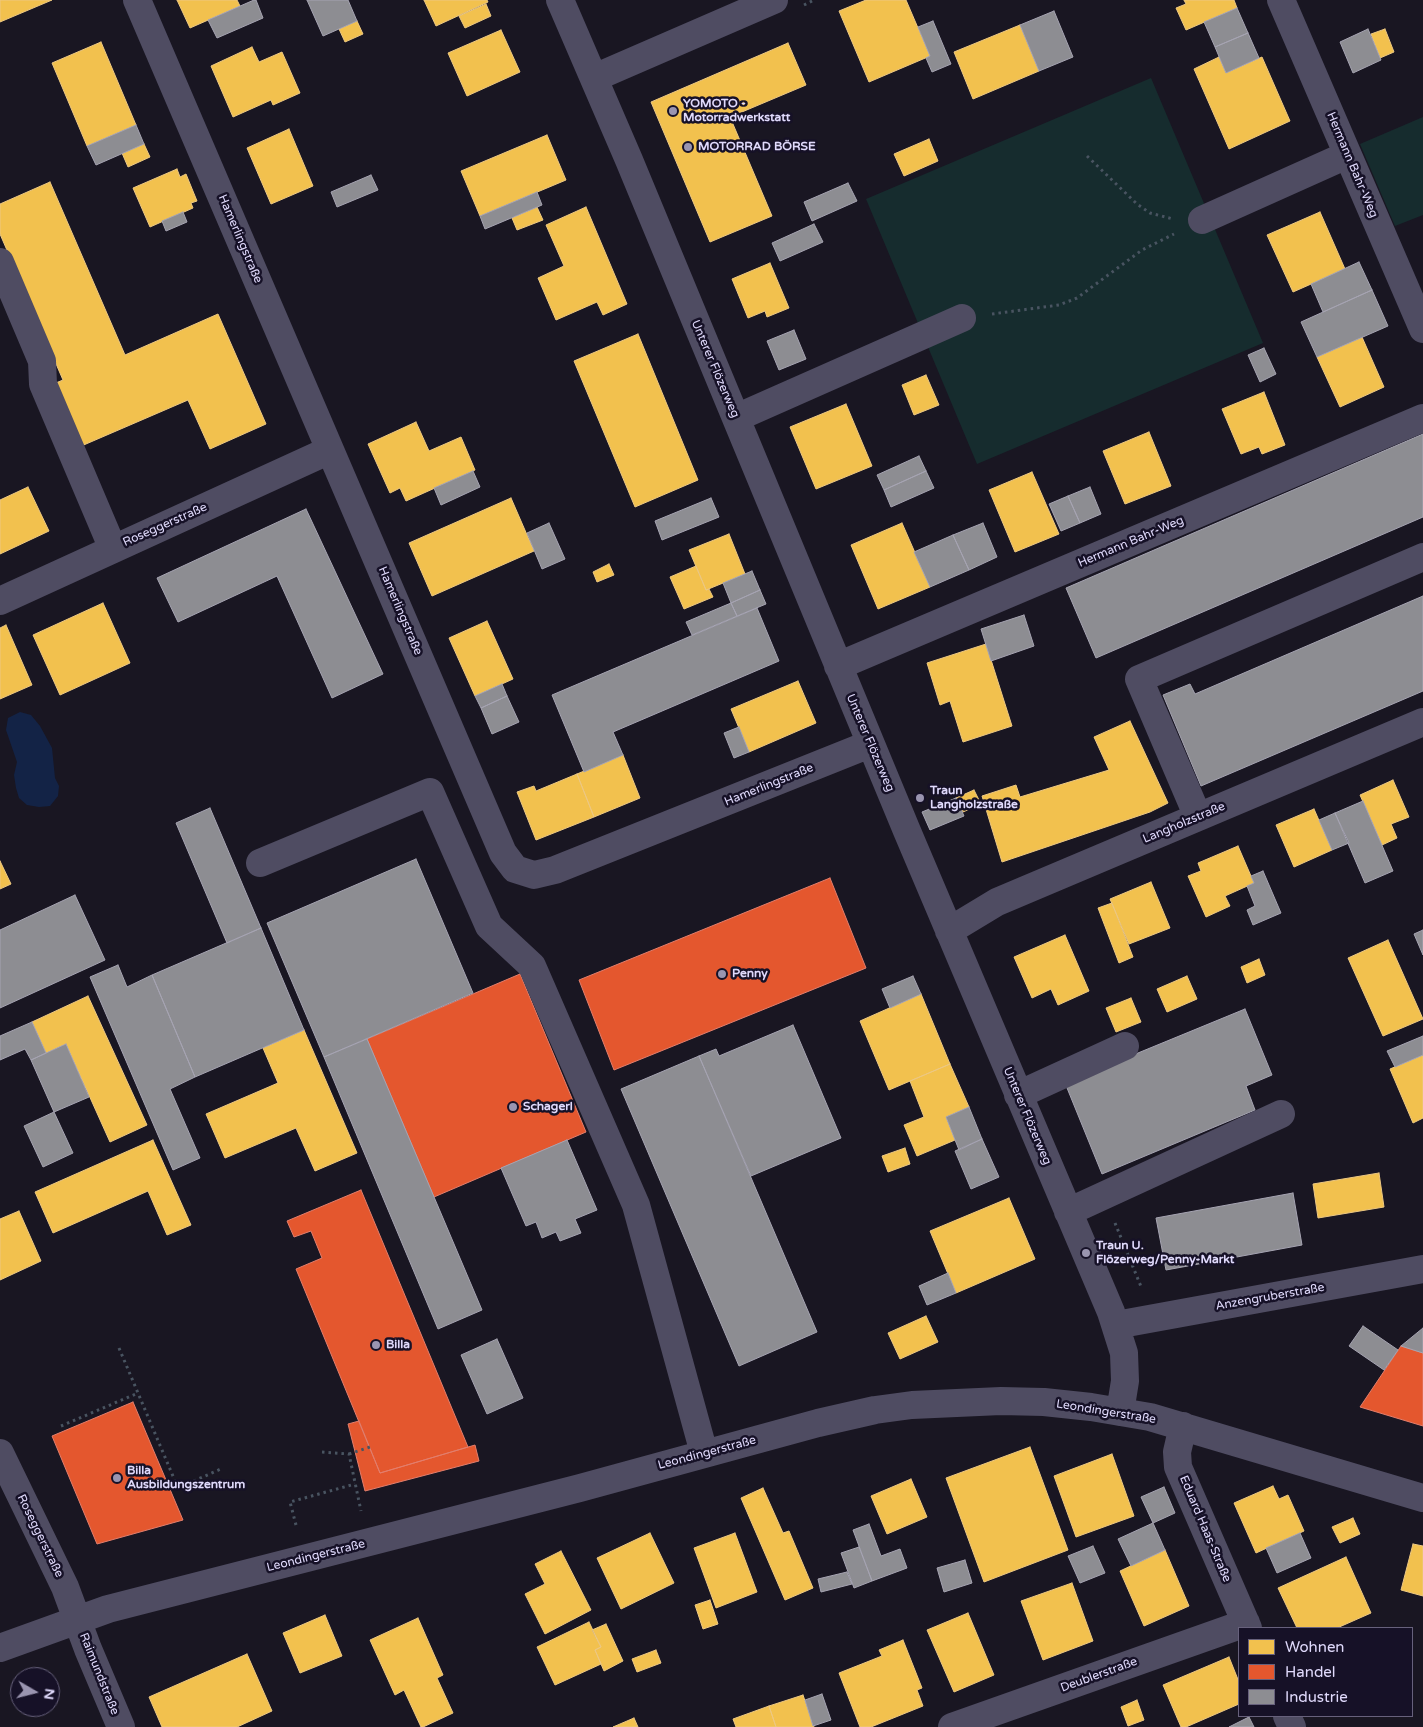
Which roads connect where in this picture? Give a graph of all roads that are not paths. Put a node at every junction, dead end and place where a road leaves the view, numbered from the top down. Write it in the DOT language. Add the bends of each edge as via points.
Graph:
graph roads {
  1 [pos="137,0"];
  2 [pos="560,0"];
  3 [pos="1281,0"];
  4 [pos="785,4"];
  5 [pos="594,78"];
  6 [pos="1348,155"];
  7 [pos="1196,223"];
  8 [pos="0,262"];
  9 [pos="962,318"];
  10 [pos="1423,329"];
  11 [pos="736,418"];
  12 [pos="1423,418"];
  13 [pos="330,450"];
  14 [pos="113,549"];
  15 [pos="1423,557"];
  16 [pos="0,601"];
  17 [pos="838,666"];
  18 [pos="1423,722"];
  19 [pos="870,744"];
  20 [pos="1198,817"];
  21 [pos="260,863"];
  22 [pos="949,931"];
  23 [pos="1125,1046"];
  24 [pos="1018,1095"];
  25 [pos="1281,1114"];
  26 [pos="1068,1212"];
  27 [pos="1423,1269"];
  28 [pos="1116,1325"];
  29 [pos="1120,1412"];
  30 [pos="1183,1426"];
  31 [pos="0,1453"];
  32 [pos="704,1453"];
  33 [pos="1423,1498"];
  34 [pos="78,1620"];
  35 [pos="1247,1626"];
  36 [pos="1238,1629"];
  37 [pos="0,1648"];
  38 [pos="121,1727"];
  39 [pos="952,1727"];
  1 -- 13 [label="street, Hamerlingstraße"];
  2 -- 5 [label="street, Unterer Flözerweg"];
  3 -- 6 [label="street, Hermann Bahr-Weg"];
  4 -- 5 [label="street"];
  5 -- 11 [label="street, Unterer Flözerweg"];
  6 -- 7 [label="street"];
  6 -- 10 [label="street, Hermann Bahr-Weg"];
  8 -- 14 [label="street" via="42,361 43,384"];
  9 -- 11 [label="street"];
  11 -- 17 [label="street, Unterer Flözerweg"];
  12 -- 17 [label="street, Hermann Bahr-Weg"];
  13 -- 14 [label="street, Roseggerstraße"];
  13 -- 19 [label="street, Hamerlingstraße" via="502,853 515,869 534,876 555,870"];
  14 -- 16 [label="street, Roseggerstraße"];
  15 -- 20 [label="street" via="1139,679"];
  17 -- 19 [label="street, Unterer Flözerweg"];
  18 -- 20 [label="street, Langholzstraße"];
  19 -- 22 [label="street, Unterer Flözerweg"];
  20 -- 22 [label="street, Langholzstraße" via="997,902"];
  21 -- 32 [label="street" via="430,792 490,926 532,966 636,1205"];
  22 -- 24 [label="street, Unterer Flözerweg"];
  23 -- 24 [label="street"];
  24 -- 26 [label="street, Unterer Flözerweg"];
  25 -- 26 [label="street"];
  26 -- 28 [label="street, Unterer Flözerweg"];
  27 -- 28 [label="street, Anzengruberstraße"];
  28 -- 29 [label="street, Unterer Flözerweg" via="1125,1371"];
  29 -- 30 [label="street, Leondingerstraße"];
  29 -- 32 [label="street, Leondingerstraße" via="1027,1402 912,1404 818,1422"];
  30 -- 33 [label="street, Leondingerstraße"];
  30 -- 35 [label="street, Eduard Haas-Straße" via="1177,1452 1178,1467"];
  31 -- 34 [label="street, Roseggerstraße"];
  32 -- 34 [label="street, Leondingerstraße" via="108,1609"];
  34 -- 37 [label="street, Leondingerstraße"];
  34 -- 38 [label="street, Raimundstraße"];
  36 -- 39 [label="street, Deublerstraße"];
}
